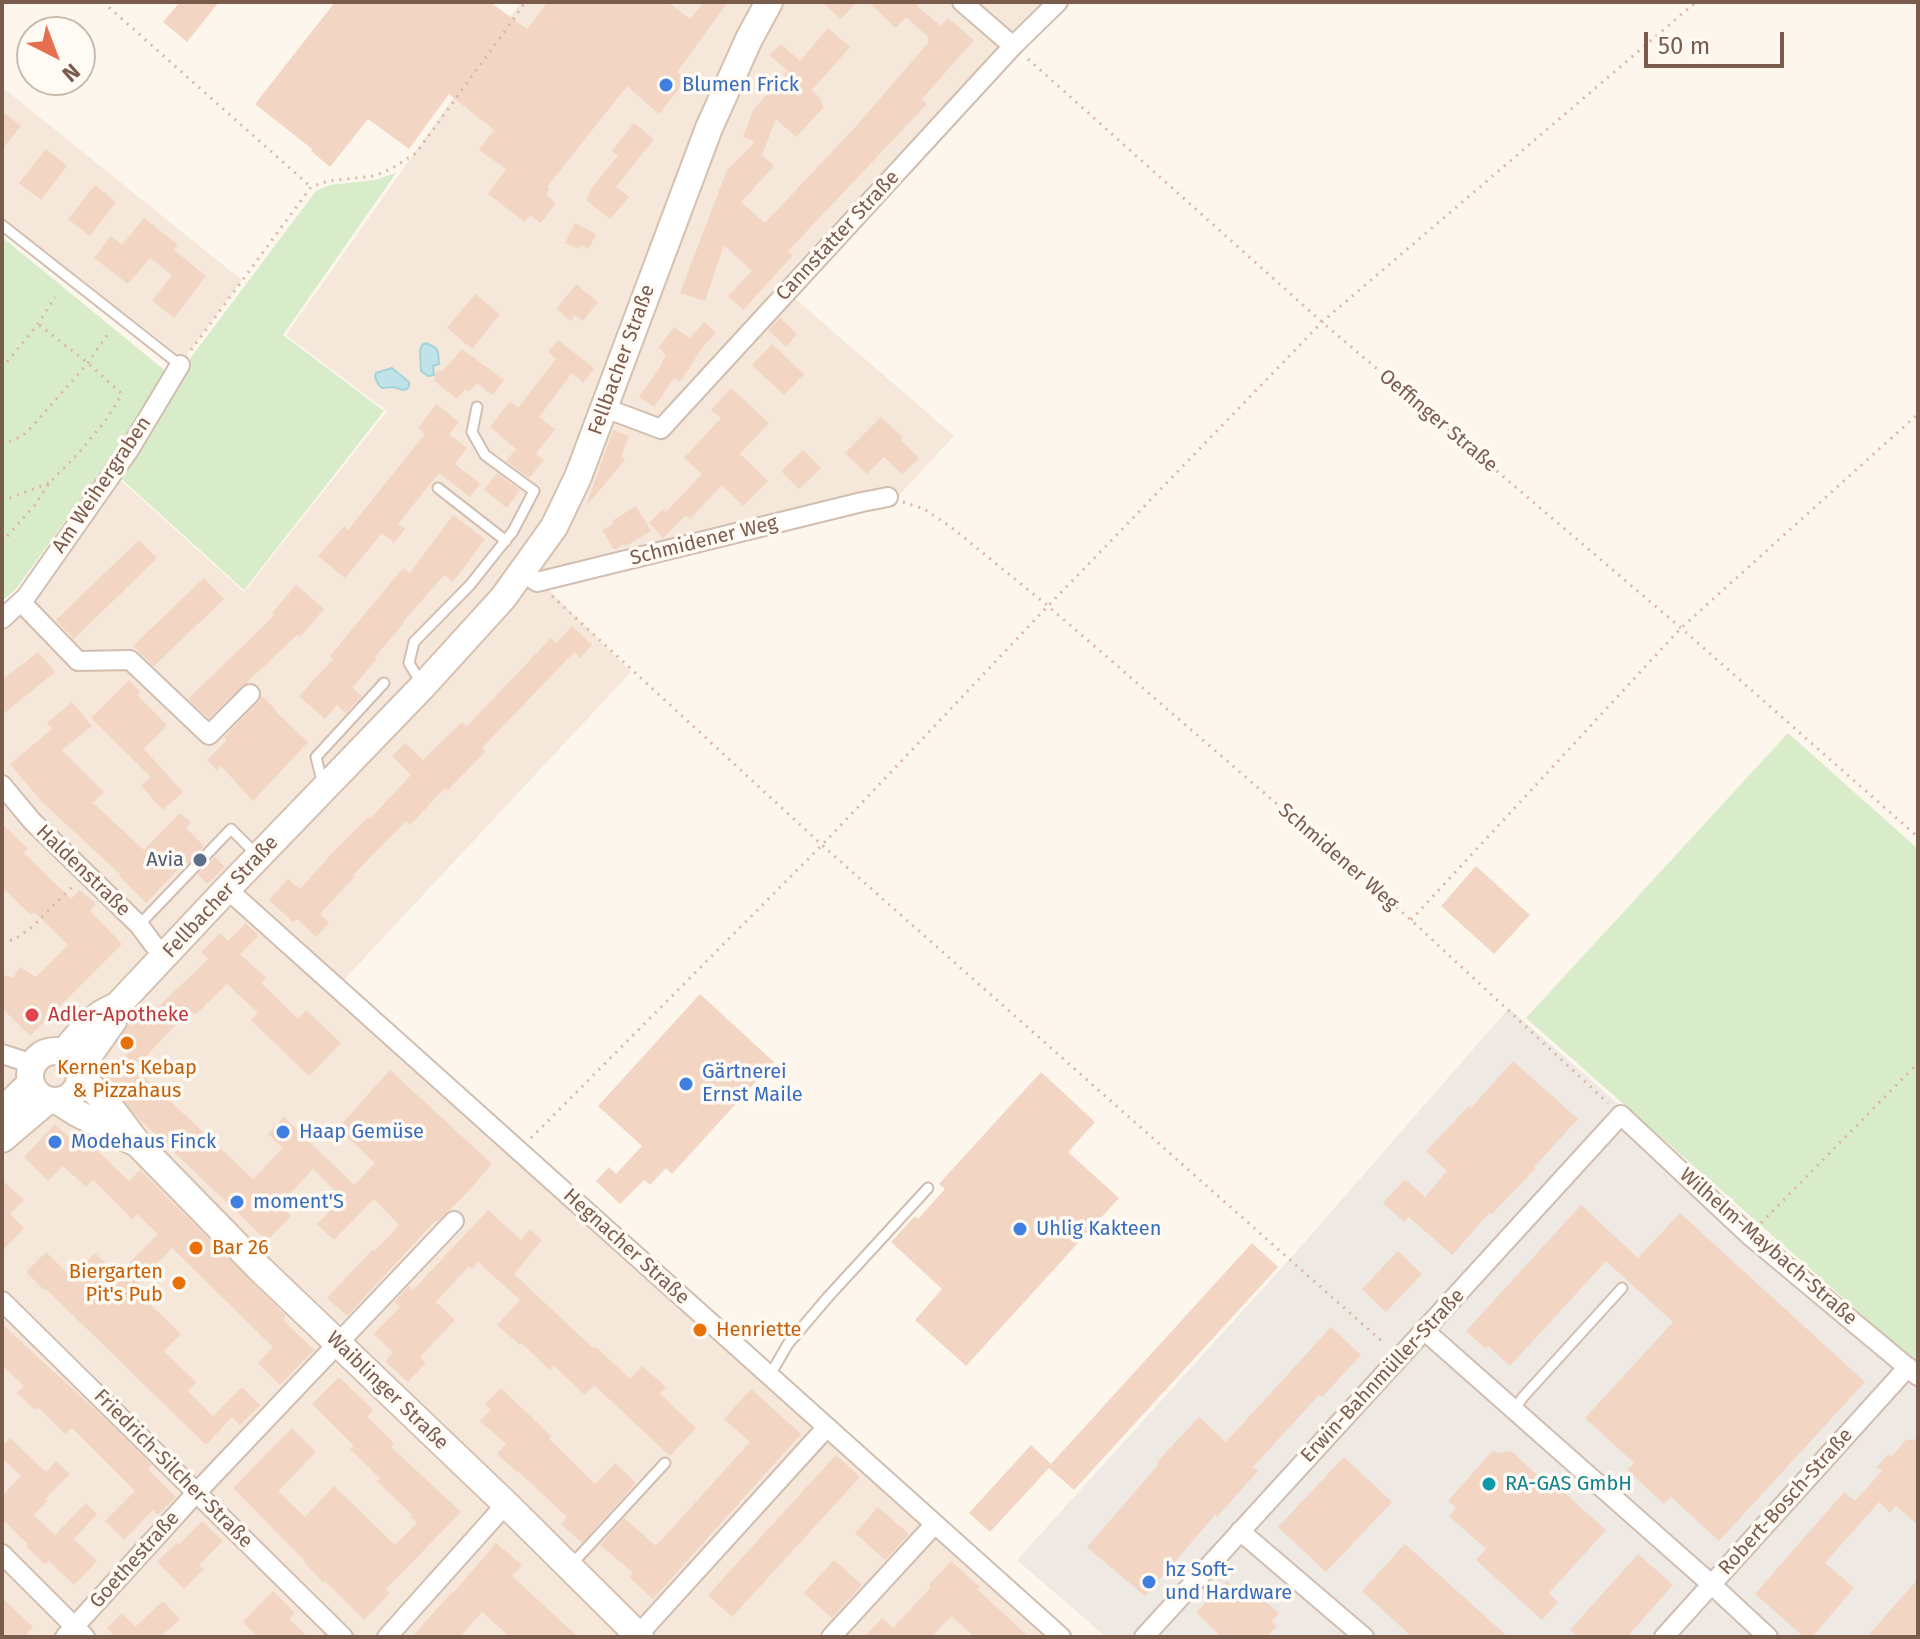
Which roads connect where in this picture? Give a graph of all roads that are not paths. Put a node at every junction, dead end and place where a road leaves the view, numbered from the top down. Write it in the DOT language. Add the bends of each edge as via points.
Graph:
graph roads {
  1 [pos="769,2"];
  2 [pos="962,2"];
  3 [pos="1058,2"];
  4 [pos="1013,46"];
  5 [pos="2,225"];
  6 [pos="182,362"];
  7 [pos="477,407"];
  8 [pos="605,408"];
  9 [pos="438,488"];
  10 [pos="888,497"];
  11 [pos="510,535"];
  12 [pos="530,577"];
  13 [pos="21,602"];
  14 [pos="2,619"];
  15 [pos="384,683"];
  16 [pos="423,686"];
  17 [pos="250,694"];
  18 [pos="2,785"];
  19 [pos="324,788"];
  20 [pos="258,856"];
  21 [pos="227,889"];
  22 [pos="139,925"];
  23 [pos="165,957"];
  24 [pos="2,1054"];
  25 [pos="74,1065"];
  26 [pos="43,1087"];
  27 [pos="2,1111"];
  28 [pos="1621,1115"];
  29 [pos="2,1139"];
  30 [pos="138,1144"];
  31 [pos="928,1188"];
  32 [pos="454,1221"];
  33 [pos="1622,1288"];
  34 [pos="2,1301"];
  35 [pos="1425,1331"];
  36 [pos="338,1345"];
  37 [pos="1913,1372"];
  38 [pos="770,1375"];
  39 [pos="1514,1410"];
  40 [pos="827,1427"];
  41 [pos="665,1463"];
  42 [pos="197,1492"];
  43 [pos="506,1504"];
  44 [pos="934,1525"];
  45 [pos="1240,1531"];
  46 [pos="2,1554"];
  47 [pos="570,1567"];
  48 [pos="1711,1584"];
  49 [pos="75,1633"];
  50 [pos="639,1636"];
  51 [pos="343,1637"];
  52 [pos="387,1637"];
  53 [pos="831,1637"];
  54 [pos="1061,1637"];
  55 [pos="1144,1637"];
  56 [pos="1364,1637"];
  57 [pos="1664,1637"];
  58 [pos="1768,1637"];
  1 -- 8 [label="main road, Fellbacher Straße" via="709,128"];
  2 -- 4 [label="street"];
  3 -- 4 [label="street, Cannstatter Straße"];
  4 -- 8 [label="street, Cannstatter Straße" via="661,429"];
  5 -- 6 [label="lane"];
  6 -- 13 [label="street, Am Weihergraben" via="129,450"];
  7 -- 11 [label="lane" via="472,432 485,455 534,491"];
  8 -- 12 [label="main road, Fellbacher Straße"];
  9 -- 11 [label="lane"];
  10 -- 12 [label="street, Schmidener Weg"];
  11 -- 16 [label="lane" via="414,642 409,663"];
  12 -- 16 [label="main road, Fellbacher Straße" via="503,598"];
  13 -- 14 [label="street, Am Weihergraben"];
  13 -- 17 [label="street" via="78,661 130,660 209,735"];
  15 -- 19 [label="lane" via="316,757"];
  16 -- 19 [label="main road, Fellbacher Straße"];
  18 -- 22 [label="street, Haldenstraße"];
  19 -- 20 [label="main road, Fellbacher Straße"];
  20 -- 21 [label="main road, Fellbacher Straße"];
  20 -- 22 [label="lane" via="231,829"];
  21 -- 23 [label="main road, Fellbacher Straße"];
  21 -- 38 [label="street, Hegnacher Straße"];
  22 -- 23 [label="street, Haldenstraße"];
  23 -- 25 [label="main road, Fellbacher Straße" via="118,1005 113,1021"];
  24 -- 26 [label="street, Waiblinger Straße"];
  25 -- 26 [label="main road, Fellbacher Straße" via="79,1084 69,1097"];
  25 -- 26 [label="main road" via="53,1051 41,1055"];
  25 -- 30 [label="main road, Waiblinger Straße"];
  26 -- 27 [label="main road"];
  26 -- 29 [label="main road"];
  26 -- 30 [label="main road, Waiblinger Straße" via="77,1113"];
  28 -- 35 [label="street, Erwin-Bahnmüller-Straße"];
  28 -- 37 [label="street, Wilhelm-Maybach-Straße" via="1749,1235"];
  30 -- 36 [label="main road, Waiblinger Straße"];
  31 -- 38 [label="lane" via="788,1344"];
  32 -- 36 [label="street, Goethestraße"];
  33 -- 39 [label="lane"];
  34 -- 42 [label="street, Friedrich-Silcher-Straße"];
  35 -- 39 [label="street"];
  35 -- 45 [label="street, Erwin-Bahnmüller-Straße"];
  36 -- 42 [label="street, Goethestraße"];
  36 -- 43 [label="main road, Waiblinger Straße"];
  37 -- 48 [label="street, Robert-Bosch-Straße"];
  38 -- 40 [label="street, Hegnacher Straße"];
  39 -- 48 [label="street"];
  40 -- 44 [label="street, Hegnacher Straße"];
  40 -- 50 [label="street, Waiblinger Straße"];
  41 -- 47 [label="lane"];
  42 -- 49 [label="street, Goethestraße"];
  42 -- 51 [label="street, Friedrich-Silcher-Straße"];
  43 -- 47 [label="main road, Waiblinger Straße"];
  43 -- 52 [label="street"];
  44 -- 53 [label="street"];
  44 -- 54 [label="street, Hegnacher Straße"];
  45 -- 55 [label="street, Erwin-Bahnmüller-Straße"];
  45 -- 56 [label="street"];
  46 -- 49 [label="street"];
  47 -- 50 [label="main road, Waiblinger Straße"];
  48 -- 57 [label="street, Robert-Bosch-Straße"];
  48 -- 58 [label="street"];
}
